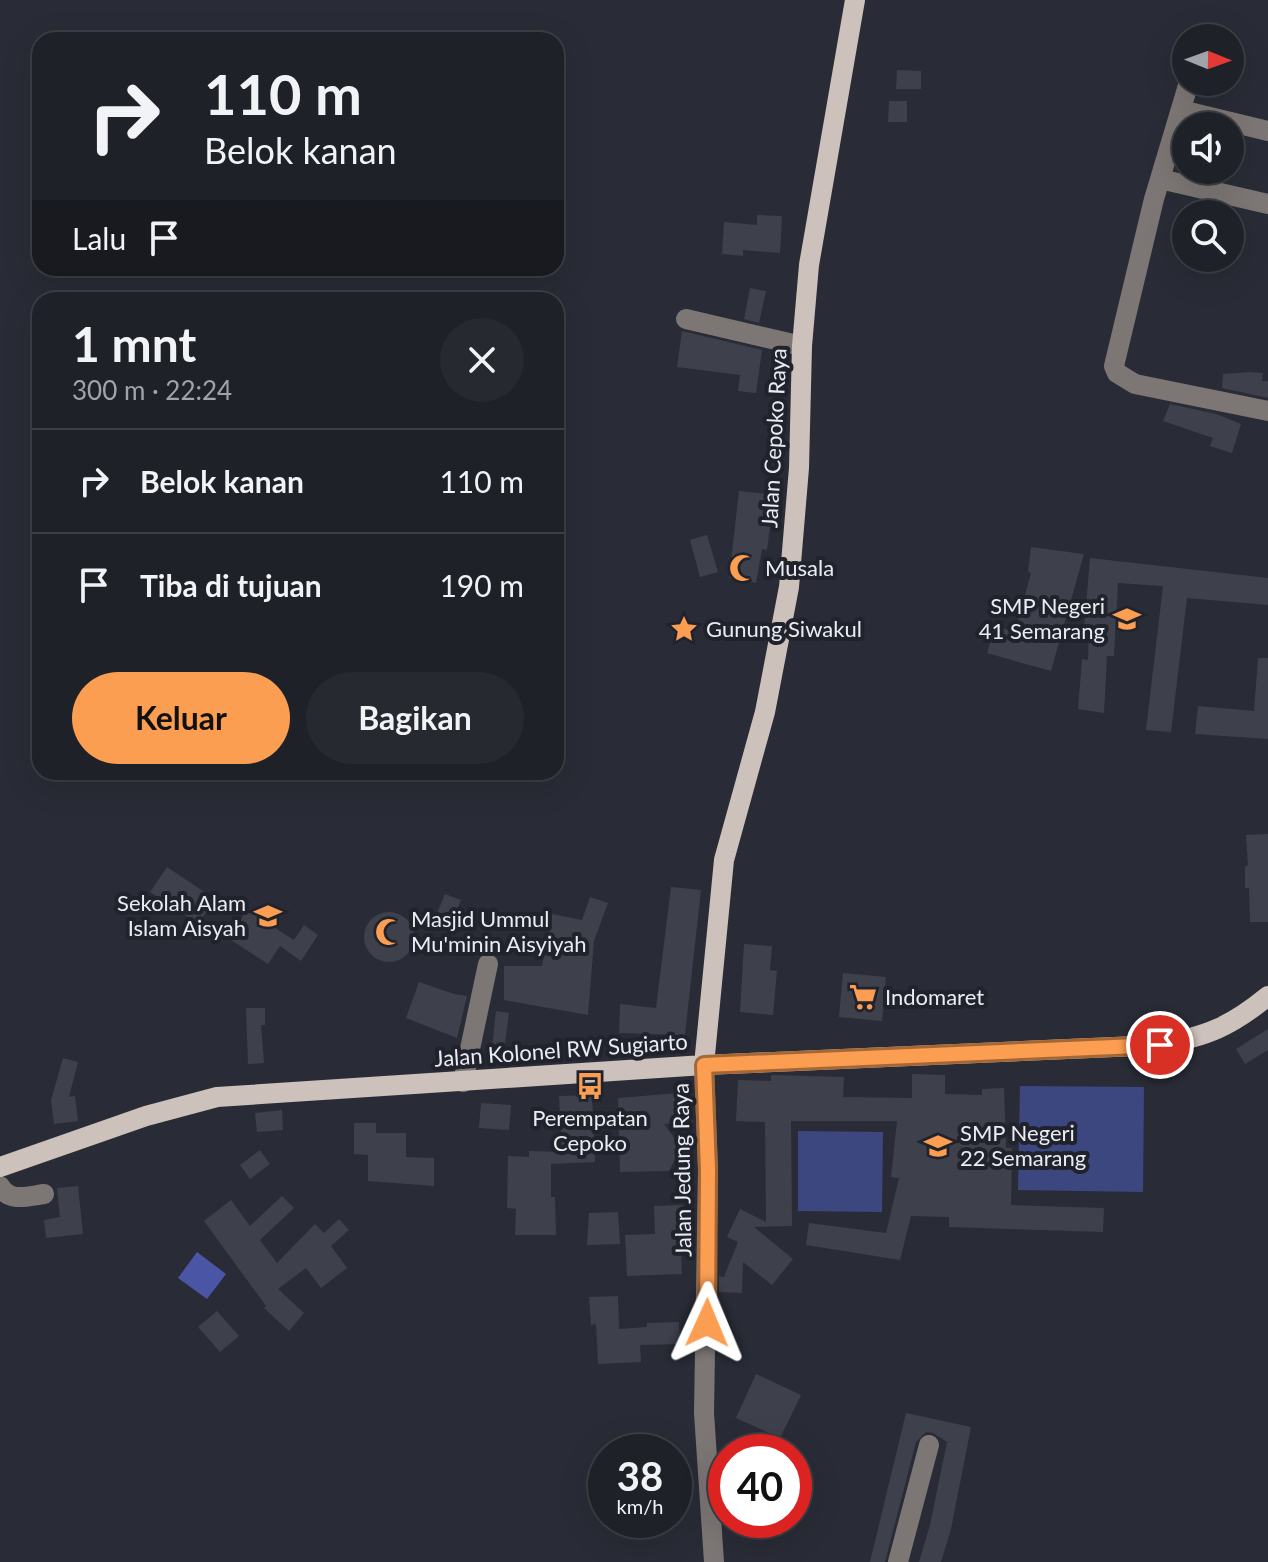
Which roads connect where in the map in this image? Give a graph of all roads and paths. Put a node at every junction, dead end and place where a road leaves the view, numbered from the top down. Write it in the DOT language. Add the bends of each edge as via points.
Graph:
graph roads {
  1 [pos="855,0"];
  2 [pos="1185,96"];
  3 [pos="1181,110"];
  4 [pos="1268,131"];
  5 [pos="1160,179"];
  6 [pos="1268,204"];
  7 [pos="686,319"];
  8 [pos="802,346"];
  9 [pos="1268,411"];
  10 [pos="488,964"];
  11 [pos="1268,996"];
  12 [pos="704,1065"];
  13 [pos="463,1082"];
  14 [pos="0,1167"];
  15 [pos="0,1186"];
  16 [pos="44,1194"];
  17 [pos="929,1445"];
  18 [pos="714,1562"];
  19 [pos="898,1562"];
  1 -- 8 [label="main road, Jalan Cepoko Raya" via="811,251"];
  2 -- 3 [label="street"];
  3 -- 4 [label="street"];
  3 -- 5 [label="street"];
  5 -- 6 [label="street"];
  5 -- 9 [label="street" via="1114,366 1117,373 1135,384"];
  7 -- 8 [label="street"];
  8 -- 12 [label="main road, Jalan Cepoko Raya" via="789,587 765,712 724,860"];
  10 -- 13 [label="street"];
  11 -- 12 [label="main road, Jalan Kolonel RW Sugiarto" via="1224,1028 1160,1045"];
  12 -- 13 [label="main road, Jalan Kolonel RW Sugiarto"];
  12 -- 18 [label="street, Jalan Jedung Raya" via="704,1413"];
  13 -- 14 [label="main road, Jalan Kolonel RW Sugiarto" via="217,1097"];
  15 -- 16 [label="street" via="11,1197"];
  17 -- 19 [label="street"];
}
